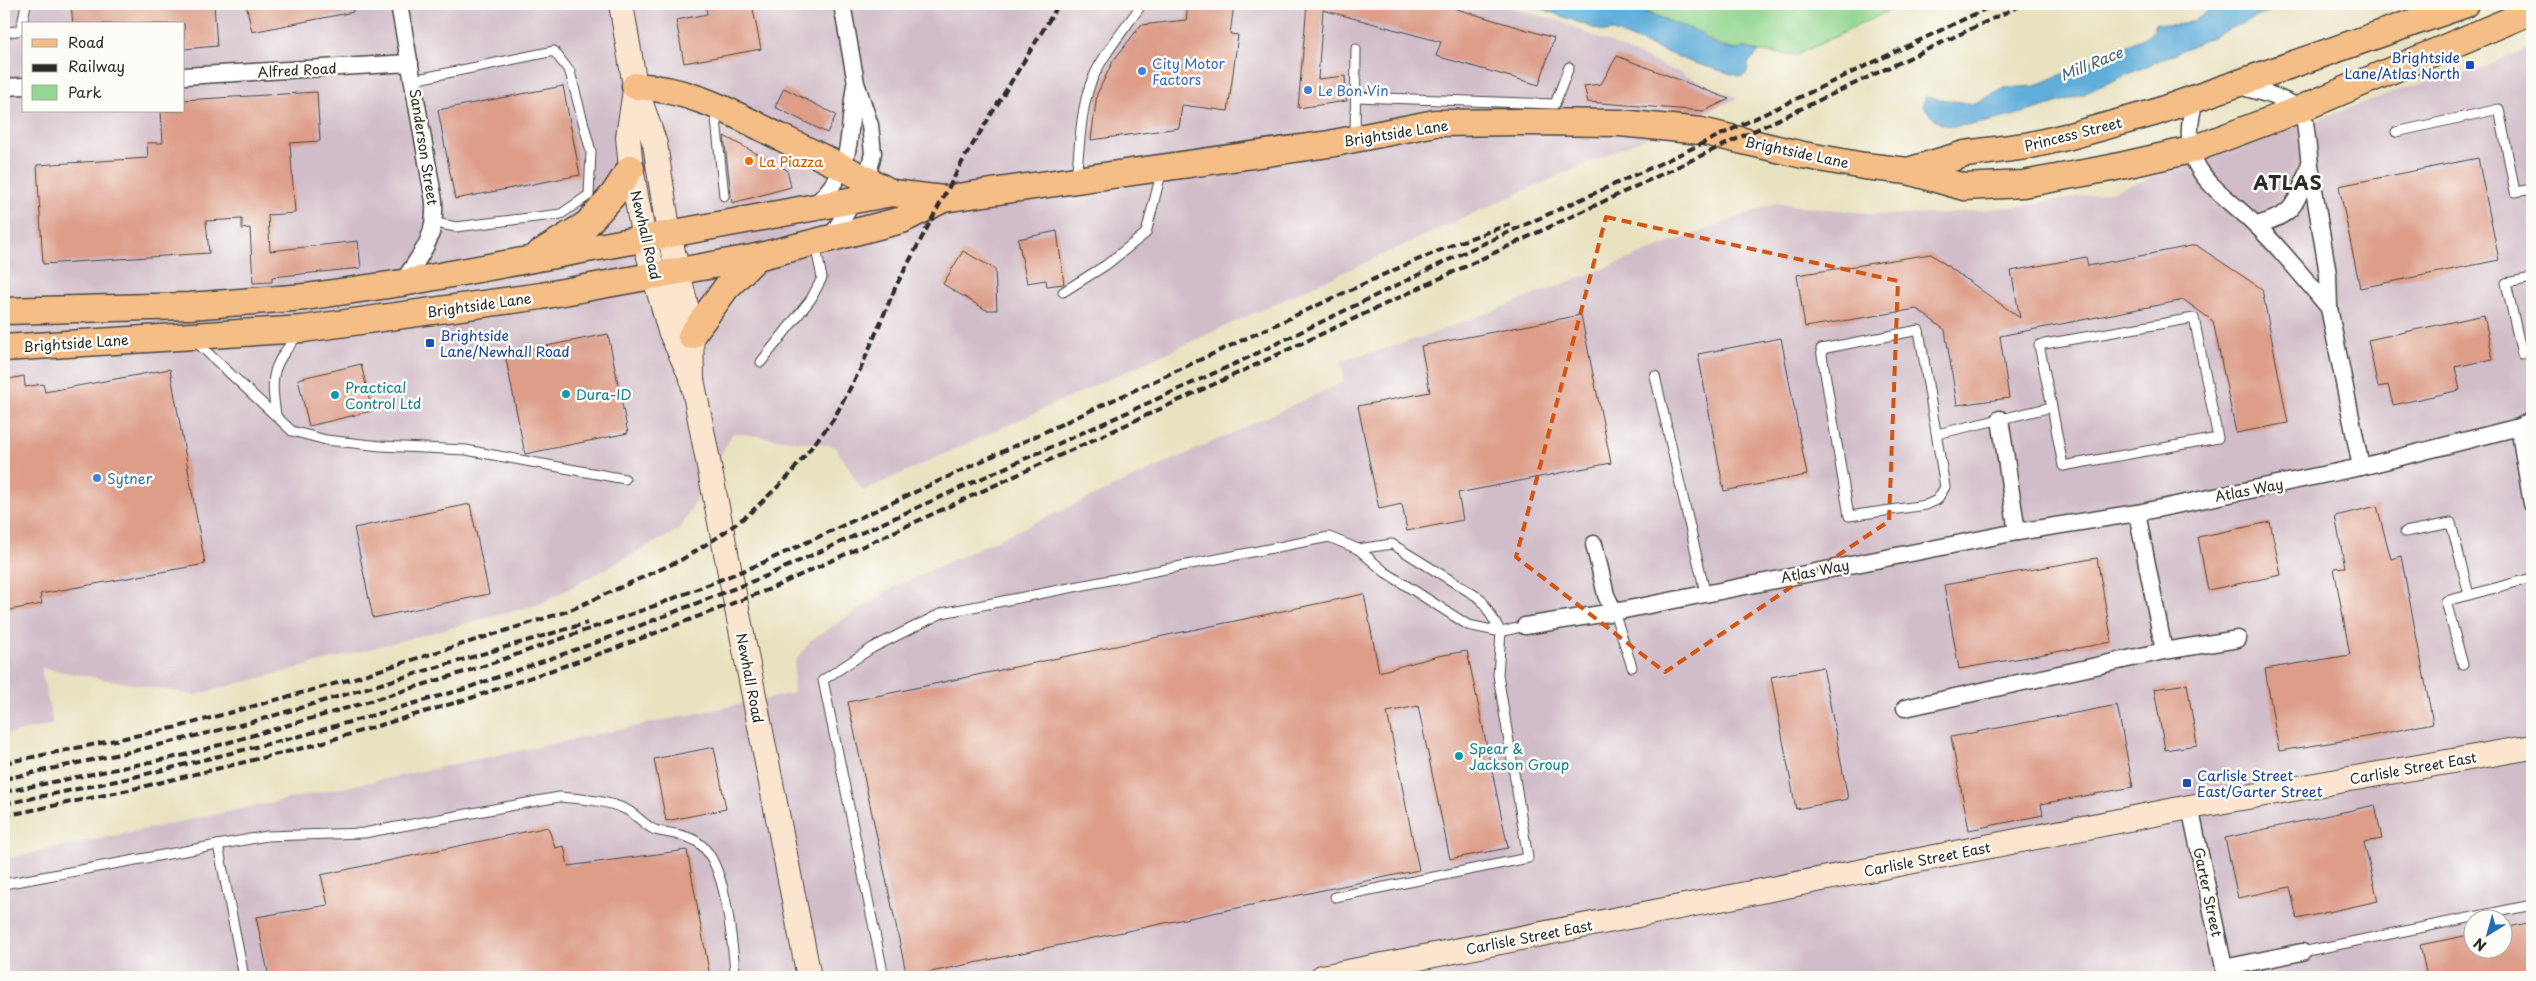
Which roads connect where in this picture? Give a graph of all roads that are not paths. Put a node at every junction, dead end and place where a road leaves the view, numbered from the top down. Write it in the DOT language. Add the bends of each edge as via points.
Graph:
graph roads {
  1 [pos="26,4"];
  2 [pos="399,4"];
  3 [pos="621,4"];
  4 [pos="842,4"];
  5 [pos="1142,4"];
  6 [pos="2466,4"];
  7 [pos="2532,10"];
  8 [pos="23,22"];
  9 [pos="22,25"];
  10 [pos="4,32"];
  11 [pos="1356,49"];
  12 [pos="410,63"];
  13 [pos="1569,67"];
  14 [pos="185,76"];
  15 [pos="413,80"];
  16 [pos="856,83"];
  17 [pos="2236,85"];
  18 [pos="22,86"];
  19 [pos="635,86"];
  20 [pos="4,87"];
  21 [pos="1356,96"];
  22 [pos="2195,100"];
  23 [pos="715,105"];
  24 [pos="2300,109"];
  25 [pos="2396,132"];
  26 [pos="1355,139"];
  27 [pos="2191,150"];
  28 [pos="2310,165"];
  29 [pos="844,166"];
  30 [pos="1163,167"];
  31 [pos="631,168"];
  32 [pos="1908,171"];
  33 [pos="1076,180"];
  34 [pos="860,189"];
  35 [pos="2532,189"];
  36 [pos="724,196"];
  37 [pos="943,199"];
  38 [pos="814,206"];
  39 [pos="436,223"];
  40 [pos="2256,225"];
  41 [pos="656,237"];
  42 [pos="823,240"];
  43 [pos="758,257"];
  44 [pos="531,260"];
  45 [pos="667,272"];
  46 [pos="2532,278"];
  47 [pos="402,283"];
  48 [pos="1063,292"];
  49 [pos="2329,308"];
  50 [pos="4,311"];
  51 [pos="303,329"];
  52 [pos="189,336"];
  53 [pos="691,336"];
  54 [pos="4,348"];
  55 [pos="2522,354"];
  56 [pos="761,362"];
  57 [pos="1655,376"];
  58 [pos="692,379"];
  59 [pos="2052,407"];
  60 [pos="276,415"];
  61 [pos="2000,419"];
  62 [pos="2526,424"];
  63 [pos="1937,434"];
  64 [pos="2361,467"];
  65 [pos="625,479"];
  66 [pos="2532,504"];
  67 [pos="2137,513"];
  68 [pos="2017,532"];
  69 [pos="2405,532"];
  70 [pos="1594,544"];
  71 [pos="1358,549"];
  72 [pos="2532,578"];
  73 [pos="1705,592"];
  74 [pos="2470,595"];
  75 [pos="1614,612"];
  76 [pos="1525,626"];
  77 [pos="1501,632"];
  78 [pos="2238,639"];
  79 [pos="2164,651"];
  80 [pos="2462,665"];
  81 [pos="1632,666"];
  82 [pos="1905,708"];
  83 [pos="2532,747"];
  84 [pos="2190,807"];
  85 [pos="218,845"];
  86 [pos="4,884"];
  87 [pos="1335,897"];
  88 [pos="2532,905"];
  89 [pos="2302,952"];
  90 [pos="2225,972"];
  91 [pos="244,977"];
  92 [pos="736,977"];
  93 [pos="808,977"];
  94 [pos="884,977"];
  95 [pos="1322,977"];
  1 -- 8 [label="lane"];
  2 -- 12 [label="street, Sanderson Street"];
  3 -- 19 [label="main road, Newhall Road"];
  4 -- 16 [label="street"];
  5 -- 33 [label="lane" via="1091,84 1085,106"];
  6 -- 17 [label="main road, Princess Street"];
  7 -- 24 [label="main road"];
  9 -- 10 [label="lane" via="21,30"];
  11 -- 21 [label="lane"];
  12 -- 14 [label="street, Alfred Road"];
  12 -- 15 [label="street, Sanderson Street"];
  13 -- 21 [label="lane" via="1555,104"];
  15 -- 39 [label="street, Sanderson Street"];
  15 -- 39 [label="lane" via="554,51 570,72 591,152 589,195 561,214 456,227"];
  16 -- 29 [label="street"];
  16 -- 34 [label="street" via="870,125 873,152"];
  17 -- 22 [label="main road, Princess Street"];
  17 -- 24 [label="street" via="2279,98"];
  18 -- 20 [label="street"];
  19 -- 23 [label="main road" via="679,91"];
  19 -- 31 [label="main road, Newhall Road" via="628,137"];
  19 -- 41 [label="main road, Newhall Road" via="655,144"];
  21 -- 26 [label="lane"];
  22 -- 27 [label="street" via="2189,132"];
  22 -- 32 [label="main road, Princess Street" via="2070,136 1965,154"];
  23 -- 29 [label="main road"];
  23 -- 36 [label="lane"];
  24 -- 27 [label="main road"];
  24 -- 28 [label="street" via="2308,135"];
  25 -- 35 [label="lane" via="2499,109 2515,192"];
  26 -- 30 [label="main road, Brightside Lane"];
  26 -- 32 [label="main road, Brightside Lane" via="1435,123 1620,123 1701,130 1803,155"];
  27 -- 32 [label="main road" via="2023,184 1964,187"];
  27 -- 40 [label="street" via="2204,179"];
  28 -- 40 [label="street" via="2290,210 2279,219"];
  28 -- 49 [label="street" via="2328,274"];
  29 -- 34 [label="main road"];
  29 -- 38 [label="street" via="832,190"];
  30 -- 33 [label="main road, Brightside Lane"];
  30 -- 48 [label="lane" via="1146,233 1106,265"];
  31 -- 41 [label="main road, Newhall Road"];
  31 -- 44 [label="main road" via="613,195 587,224"];
  33 -- 37 [label="main road, Brightside Lane"];
  34 -- 37 [label="main road, Brightside Lane"];
  34 -- 38 [label="main road, Brightside Lane"];
  34 -- 42 [label="street"];
  37 -- 42 [label="main road, Brightside Lane" via="902,220"];
  38 -- 41 [label="main road, Brightside Lane"];
  39 -- 47 [label="street, Sanderson Street" via="428,244"];
  40 -- 49 [label="street"];
  41 -- 44 [label="main road, Brightside Lane"];
  41 -- 45 [label="main road, Newhall Road"];
  42 -- 43 [label="main road, Brightside Lane"];
  42 -- 56 [label="lane" via="822,278 811,299"];
  43 -- 45 [label="main road, Brightside Lane"];
  43 -- 53 [label="main road" via="726,288"];
  44 -- 47 [label="main road, Brightside Lane"];
  45 -- 51 [label="main road, Brightside Lane" via="541,296"];
  45 -- 53 [label="main road, Newhall Road" via="691,326"];
  45 -- 58 [label="main road, Newhall Road" via="670,331"];
  46 -- 55 [label="lane" via="2506,283"];
  47 -- 50 [label="main road, Brightside Lane" via="305,297 189,306"];
  49 -- 64 [label="street"];
  51 -- 52 [label="main road, Brightside Lane"];
  51 -- 60 [label="lane" via="274,370 272,389"];
  52 -- 54 [label="main road, Brightside Lane"];
  52 -- 60 [label="lane"];
  53 -- 58 [label="main road, Newhall Road"];
  57 -- 73 [label="lane"];
  58 -- 93 [label="main road, Newhall Road"];
  59 -- 59 [label="lane" via="2039,345 2194,318 2218,438 2063,466"];
  59 -- 61 [label="lane"];
  60 -- 65 [label="lane" via="292,431 326,440 466,450"];
  61 -- 63 [label="lane"];
  61 -- 68 [label="street"];
  62 -- 64 [label="street, Atlas Way"];
  62 -- 66 [label="street, Atlas Way"];
  63 -- 63 [label="lane" via="1945,487 1937,500 1926,505 1849,516 1821,349 1919,330"];
  64 -- 67 [label="street, Atlas Way"];
  67 -- 68 [label="street, Atlas Way"];
  67 -- 79 [label="street"];
  68 -- 73 [label="street, Atlas Way"];
  69 -- 74 [label="lane" via="2450,523"];
  70 -- 75 [label="street" via="1606,595"];
  71 -- 77 [label="lane" via="1385,572 1468,625"];
  71 -- 77 [label="lane" via="1392,544 1481,599"];
  71 -- 94 [label="lane" via="1329,538 942,614 872,648 823,680"];
  72 -- 74 [label="lane"];
  73 -- 75 [label="street, Atlas Way"];
  74 -- 80 [label="lane" via="2446,601"];
  75 -- 76 [label="street, Atlas Way"];
  75 -- 81 [label="lane"];
  76 -- 77 [label="lane"];
  77 -- 87 [label="lane" via="1498,675 1528,858"];
  78 -- 79 [label="street"];
  79 -- 82 [label="street"];
  83 -- 84 [label="main road, Carlisle Street East"];
  84 -- 90 [label="street, Garter Street"];
  84 -- 95 [label="main road, Carlisle Street East"];
  85 -- 86 [label="lane"];
  85 -- 91 [label="lane"];
  85 -- 92 [label="lane" via="267,836 364,833 559,796 591,800 626,810 654,830 697,841 715,864 724,889"];
  88 -- 89 [label="lane"];
  89 -- 90 [label="street"];
}
